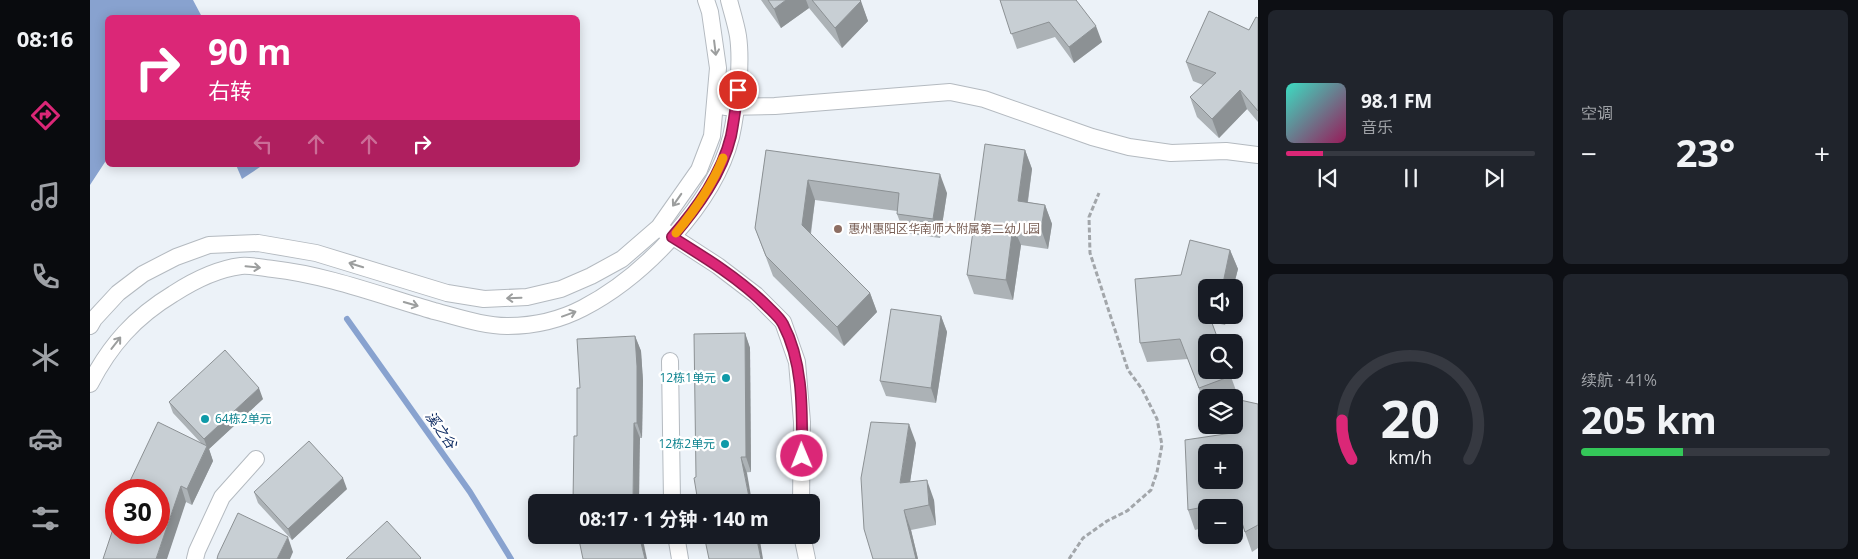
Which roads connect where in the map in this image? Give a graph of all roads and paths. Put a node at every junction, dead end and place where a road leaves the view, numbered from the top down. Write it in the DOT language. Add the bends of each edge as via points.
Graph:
graph roads {
  1 [pos="706,0"];
  2 [pos="729,0"];
  3 [pos="736,107"];
  4 [pos="714,108"];
  5 [pos="1258,154"];
  6 [pos="1099,193"];
  7 [pos="658,227"];
  8 [pos="672,237"];
  9 [pos="90,326"];
  10 [pos="670,361"];
  11 [pos="90,384"];
  12 [pos="256,459"];
  13 [pos="672,494"];
  14 [pos="801,494"];
  15 [pos="678,544"];
  16 [pos="804,544"];
  17 [pos="195,559"];
  18 [pos="680,559"];
  19 [pos="807,559"];
  20 [pos="1069,559"];
  1 -- 4 [label="street, one-way" via="718,68"];
  2 -- 3 [label="street" via="738,37"];
  3 -- 4 [label="street"];
  3 -- 5 [label="street" via="950,92 984,99 1092,138 1129,147 1171,153 1226,151"];
  3 -- 8 [label="street" via="730,138 716,177"];
  4 -- 7 [label="street, one-way" via="712,136 699,170"];
  6 -- 20 [label="path" via="1088,216 1090,254 1128,370 1157,418 1162,445 1151,490 1127,511 1083,538"];
  7 -- 8 [label="street"];
  7 -- 9 [label="street, one-way" via="622,259 592,276 561,289 510,298 484,299 447,293 316,253 258,243 209,245 143,274 118,293"];
  11 -- 8 [label="street, one-way" via="101,362 130,326 157,304 198,278 242,266 299,272 469,321 506,326 549,321 582,309 618,287"];
  8 -- 14 [label="street" via="718,266 783,322 797,362 802,422"];
  10 -- 13 [label="street"];
  12 -- 17 [label="street" via="222,497"];
  15 -- 18 [label="street"];
  16 -- 19 [label="street"];
}
